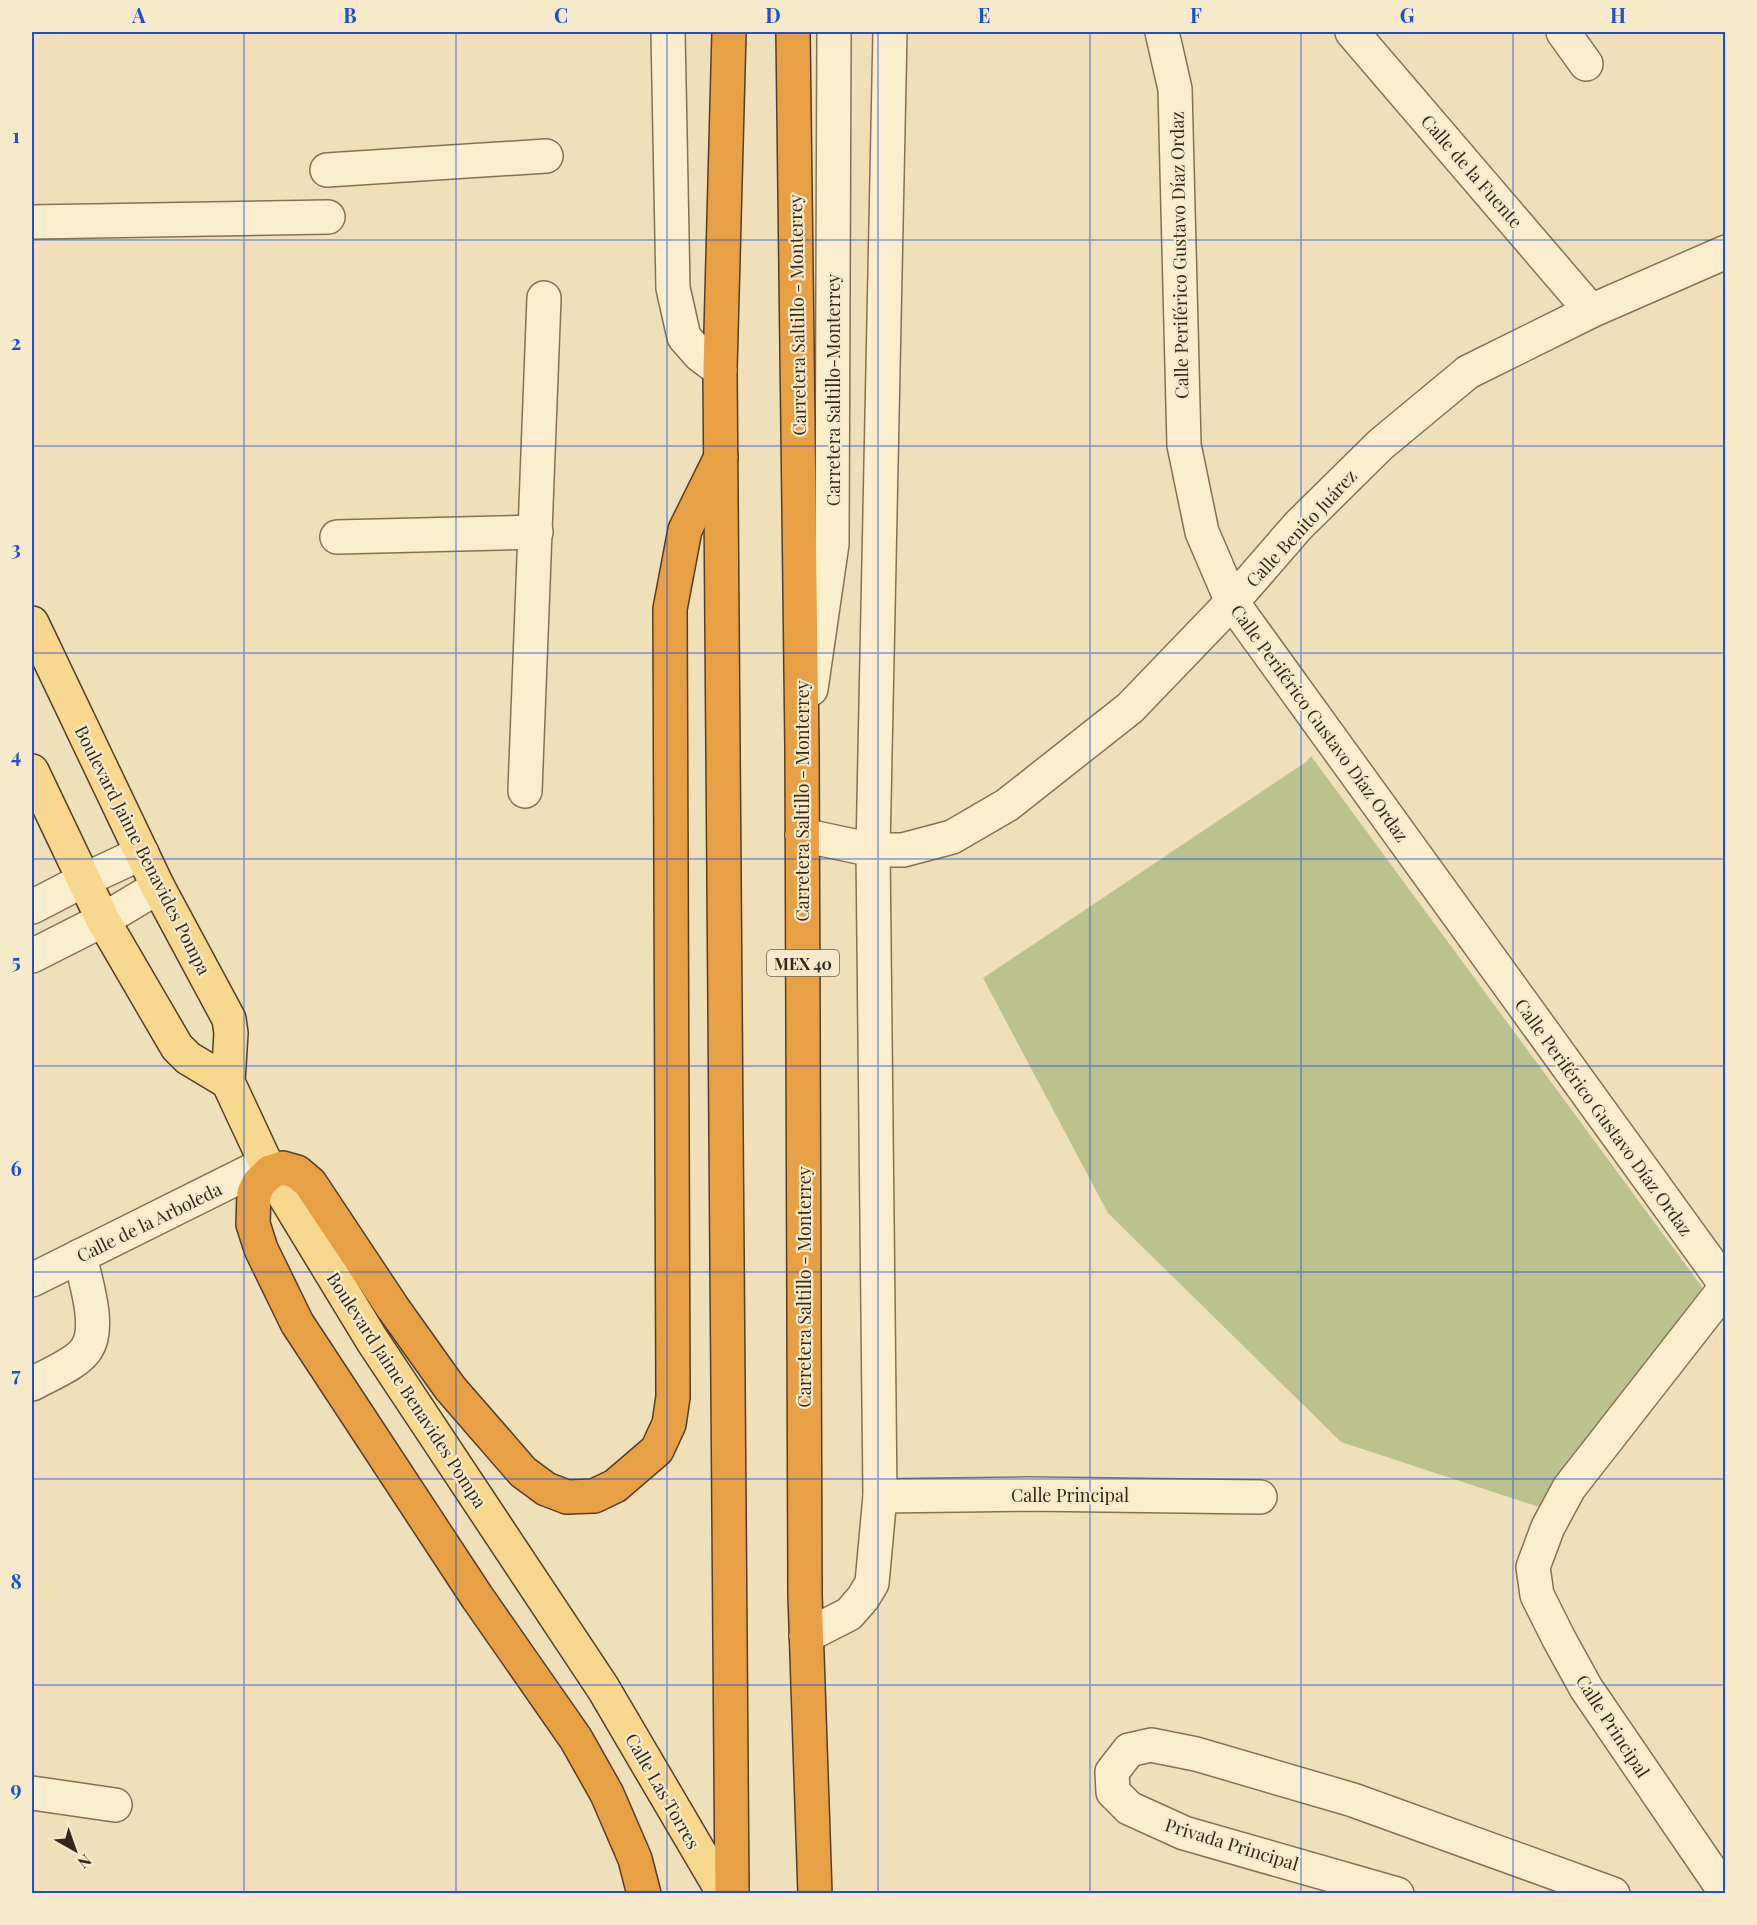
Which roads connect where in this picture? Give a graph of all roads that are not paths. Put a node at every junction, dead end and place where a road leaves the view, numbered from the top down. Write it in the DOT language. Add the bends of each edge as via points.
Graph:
graph roads {
  1 [pos="668,32"];
  2 [pos="729,32"];
  3 [pos="793,32"];
  4 [pos="834,32"];
  5 [pos="890,32"];
  6 [pos="1162,32"];
  7 [pos="1352,32"];
  8 [pos="1563,32"];
  9 [pos="1586,63"];
  10 [pos="546,156"];
  11 [pos="327,170"];
  12 [pos="328,217"];
  13 [pos="32,222"];
  14 [pos="1725,252"];
  15 [pos="544,298"];
  16 [pos="1591,311"];
  17 [pos="720,370"];
  18 [pos="721,457"];
  19 [pos="536,532"];
  20 [pos="337,537"];
  21 [pos="1232,602"];
  22 [pos="32,623"];
  23 [pos="802,747"];
  24 [pos="32,771"];
  25 [pos="525,791"];
  26 [pos="802,835"];
  27 [pos="873,850"];
  28 [pos="142,853"];
  29 [pos="84,880"];
  30 [pos="158,887"];
  31 [pos="32,907"];
  32 [pos="103,920"];
  33 [pos="32,956"];
  34 [pos="228,1082"];
  35 [pos="268,1168"];
  36 [pos="80,1256"];
  37 [pos="32,1280"];
  38 [pos="1725,1286"];
  39 [pos="32,1384"];
  40 [pos="880,1496"];
  41 [pos="1260,1497"];
  42 [pos="806,1636"];
  43 [pos="603,1688"];
  44 [pos="32,1793"];
  45 [pos="115,1805"];
  46 [pos="1350,1887"];
  47 [pos="644,1893"];
  48 [pos="724,1893"];
  49 [pos="732,1893"];
  50 [pos="815,1893"];
  51 [pos="1397,1893"];
  52 [pos="1613,1893"];
  53 [pos="1725,1893"];
  1 -- 17 [label="street" via="673,288 684,337 700,356"];
  2 -- 17 [label="highway"];
  3 -- 23 [label="highway, Carretera Saltillo - Monterrey / MEX 40"];
  4 -- 23 [label="street, Carretera Saltillo-Monterrey" via="832,544"];
  5 -- 27 [label="street"];
  6 -- 21 [label="street, Calle Periférico Gustavo Díaz Ordaz" via="1175,89 1184,445 1202,532"];
  7 -- 16 [label="street, Calle de la Fuente"];
  8 -- 9 [label="street"];
  10 -- 11 [label="street"];
  12 -- 13 [label="street"];
  14 -- 16 [label="street, Calle Benito Juárez"];
  15 -- 19 [label="street"];
  16 -- 21 [label="street, Calle Benito Juárez" via="1467,372 1380,445 1298,526"];
  17 -- 18 [label="highway"];
  18 -- 35 [label="highway" via="685,530 670,609 673,1397 669,1424 657,1450 615,1486 594,1496 567,1497 546,1489 523,1472 450,1388 310,1183 297,1172"];
  18 -- 49 [label="highway"];
  19 -- 20 [label="street"];
  19 -- 25 [label="street"];
  21 -- 27 [label="street, Calle Benito Juárez" via="1130,708 1007,804 952,837 903,850"];
  21 -- 38 [label="street, Calle Periférico Gustavo Díaz Ordaz"];
  22 -- 28 [label="main road, Boulevard Jaime Benavides Pompa"];
  23 -- 26 [label="highway, Carretera Saltillo - Monterrey / MEX 40"];
  24 -- 29 [label="main road"];
  26 -- 27 [label="street, Calle Benito Juárez"];
  26 -- 42 [label="highway, Carretera Saltillo - Monterrey / MEX 40"];
  27 -- 40 [label="street"];
  28 -- 29 [label="street"];
  28 -- 30 [label="main road, Boulevard Jaime Benavides Pompa"];
  29 -- 31 [label="street"];
  29 -- 32 [label="main road"];
  30 -- 32 [label="street"];
  30 -- 34 [label="main road, Boulevard Jaime Benavides Pompa" via="229,1019"];
  32 -- 33 [label="street"];
  32 -- 34 [label="main road" via="177,1047"];
  34 -- 35 [label="main road, Boulevard Jaime Benavides Pompa"];
  35 -- 36 [label="street, Calle de la Arboleda"];
  35 -- 43 [label="main road, Boulevard Jaime Benavides Pompa" via="372,1340"];
  35 -- 47 [label="highway" via="254,1193 253,1224 297,1323 477,1597 576,1738 607,1794 635,1859"];
  36 -- 37 [label="street, Calle de la Arboleda"];
  36 -- 39 [label="street" via="93,1320 87,1350"];
  38 -- 53 [label="street, Calle Principal" via="1569,1488 1555,1511 1533,1567 1538,1595 1586,1688"];
  40 -- 41 [label="street, Calle Principal"];
  40 -- 42 [label="street" via="872,1583 849,1614"];
  42 -- 50 [label="highway, Carretera Saltillo - Monterrey / MEX 40"];
  43 -- 48 [label="main road, Calle Las Torres"];
  44 -- 45 [label="street"];
  46 -- 51 [label="street"];
  46 -- 52 [label="street, Privada Principal" via="1184,1833 1129,1808 1113,1792 1112,1772 1129,1750 1151,1745 1196,1754 1353,1800"];
}
